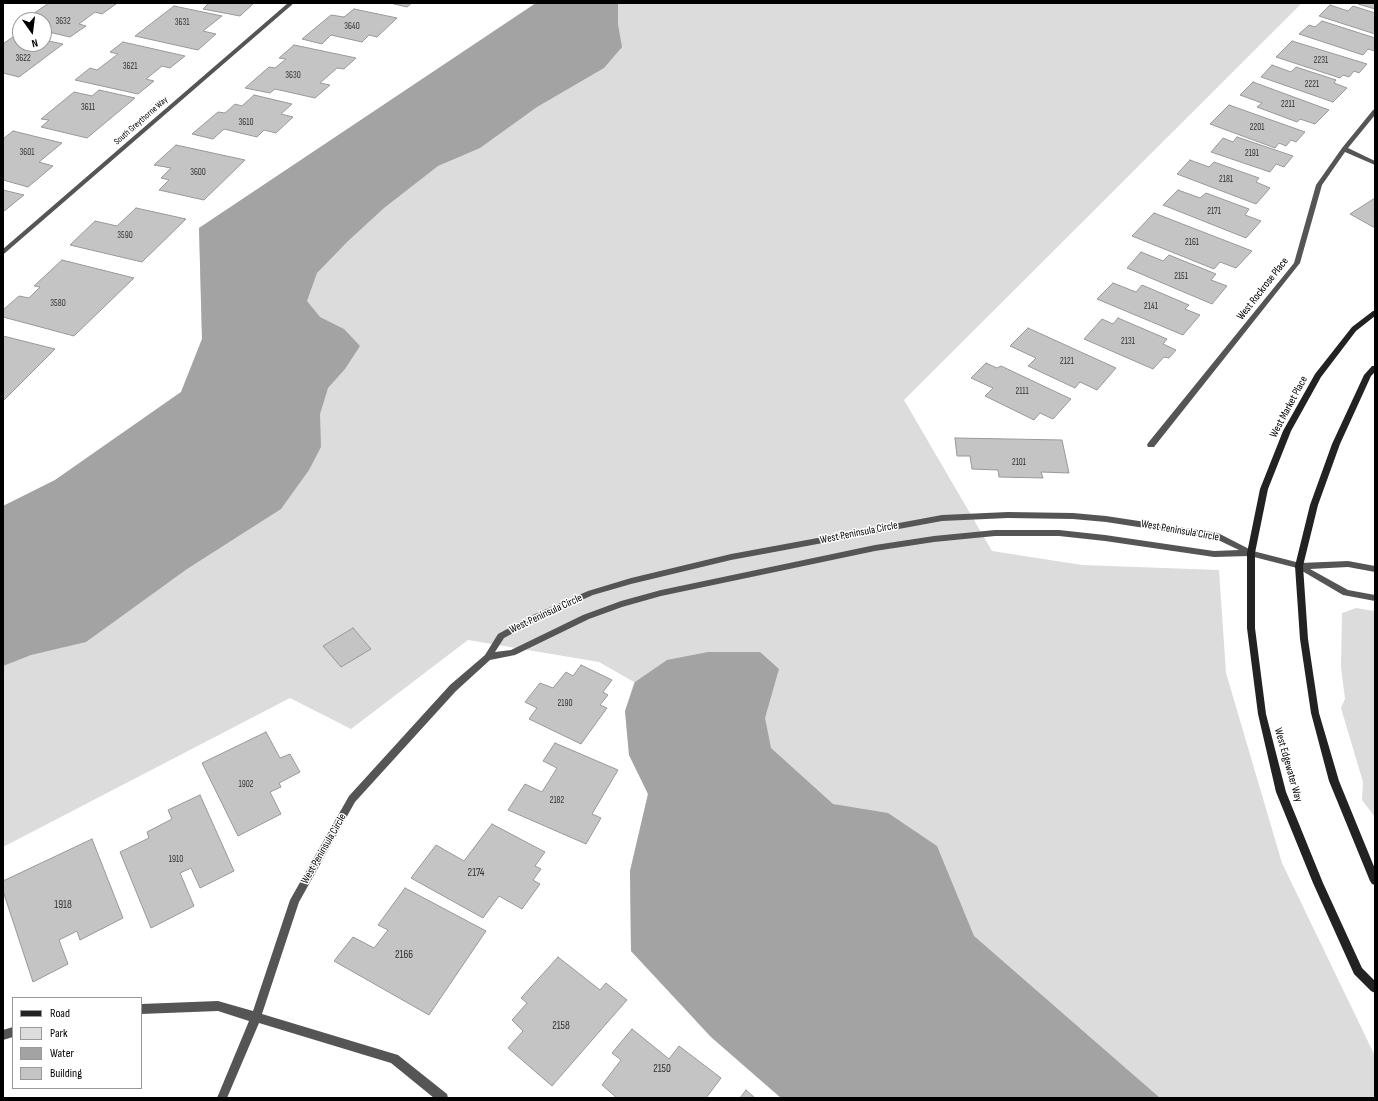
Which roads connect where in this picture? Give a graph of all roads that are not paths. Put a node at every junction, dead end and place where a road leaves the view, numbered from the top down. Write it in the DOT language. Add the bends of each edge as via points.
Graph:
graph roads {
  1 [pos="291,3"];
  2 [pos="1375,110"];
  3 [pos="1344,149"];
  4 [pos="1375,163"];
  5 [pos="3,252"];
  6 [pos="1375,313"];
  7 [pos="1375,368"];
  8 [pos="1150,445"];
  9 [pos="1251,553"];
  10 [pos="1299,566"];
  11 [pos="1375,569"];
  12 [pos="1375,598"];
  13 [pos="488,657"];
  14 [pos="1375,881"];
  15 [pos="1375,988"];
  16 [pos="142,1009"];
  17 [pos="256,1017"];
  18 [pos="222,1098"];
  19 [pos="443,1098"];
  1 -- 5 [label="street, South Greythorne Way"];
  2 -- 3 [label="street, West Rockrose Place"];
  3 -- 4 [label="street"];
  3 -- 8 [label="street, West Rockrose Place" via="1319,185 1297,263"];
  6 -- 9 [label="street, West Market Place" via="1354,329 1318,376 1287,431 1264,489"];
  7 -- 10 [label="street" via="1368,375 1336,444 1314,505"];
  9 -- 10 [label="street, West Peninsula Circle"];
  9 -- 13 [label="street, West Peninsula Circle" via="1214,554 1059,533 995,533 934,539 875,548 661,593 621,604 586,618 512,653"];
  9 -- 13 [label="street, West Peninsula Circle" via="1218,536 1106,519 1008,515 942,518 731,557 604,589 538,616 501,636"];
  9 -- 15 [label="street, West Edgewater Way" via="1251,628 1262,714 1281,792 1318,884 1358,971"];
  10 -- 11 [label="street" via="1348,564"];
  10 -- 12 [label="street" via="1346,592"];
  10 -- 14 [label="street" via="1304,639 1314,713 1334,781"];
  13 -- 17 [label="street, West Peninsula Circle" via="453,688 352,799 295,900"];
  16 -- 17 [label="street" via="218,1006"];
  17 -- 18 [label="street, West Peninsula Circle"];
  17 -- 19 [label="street" via="394,1059"];
}
